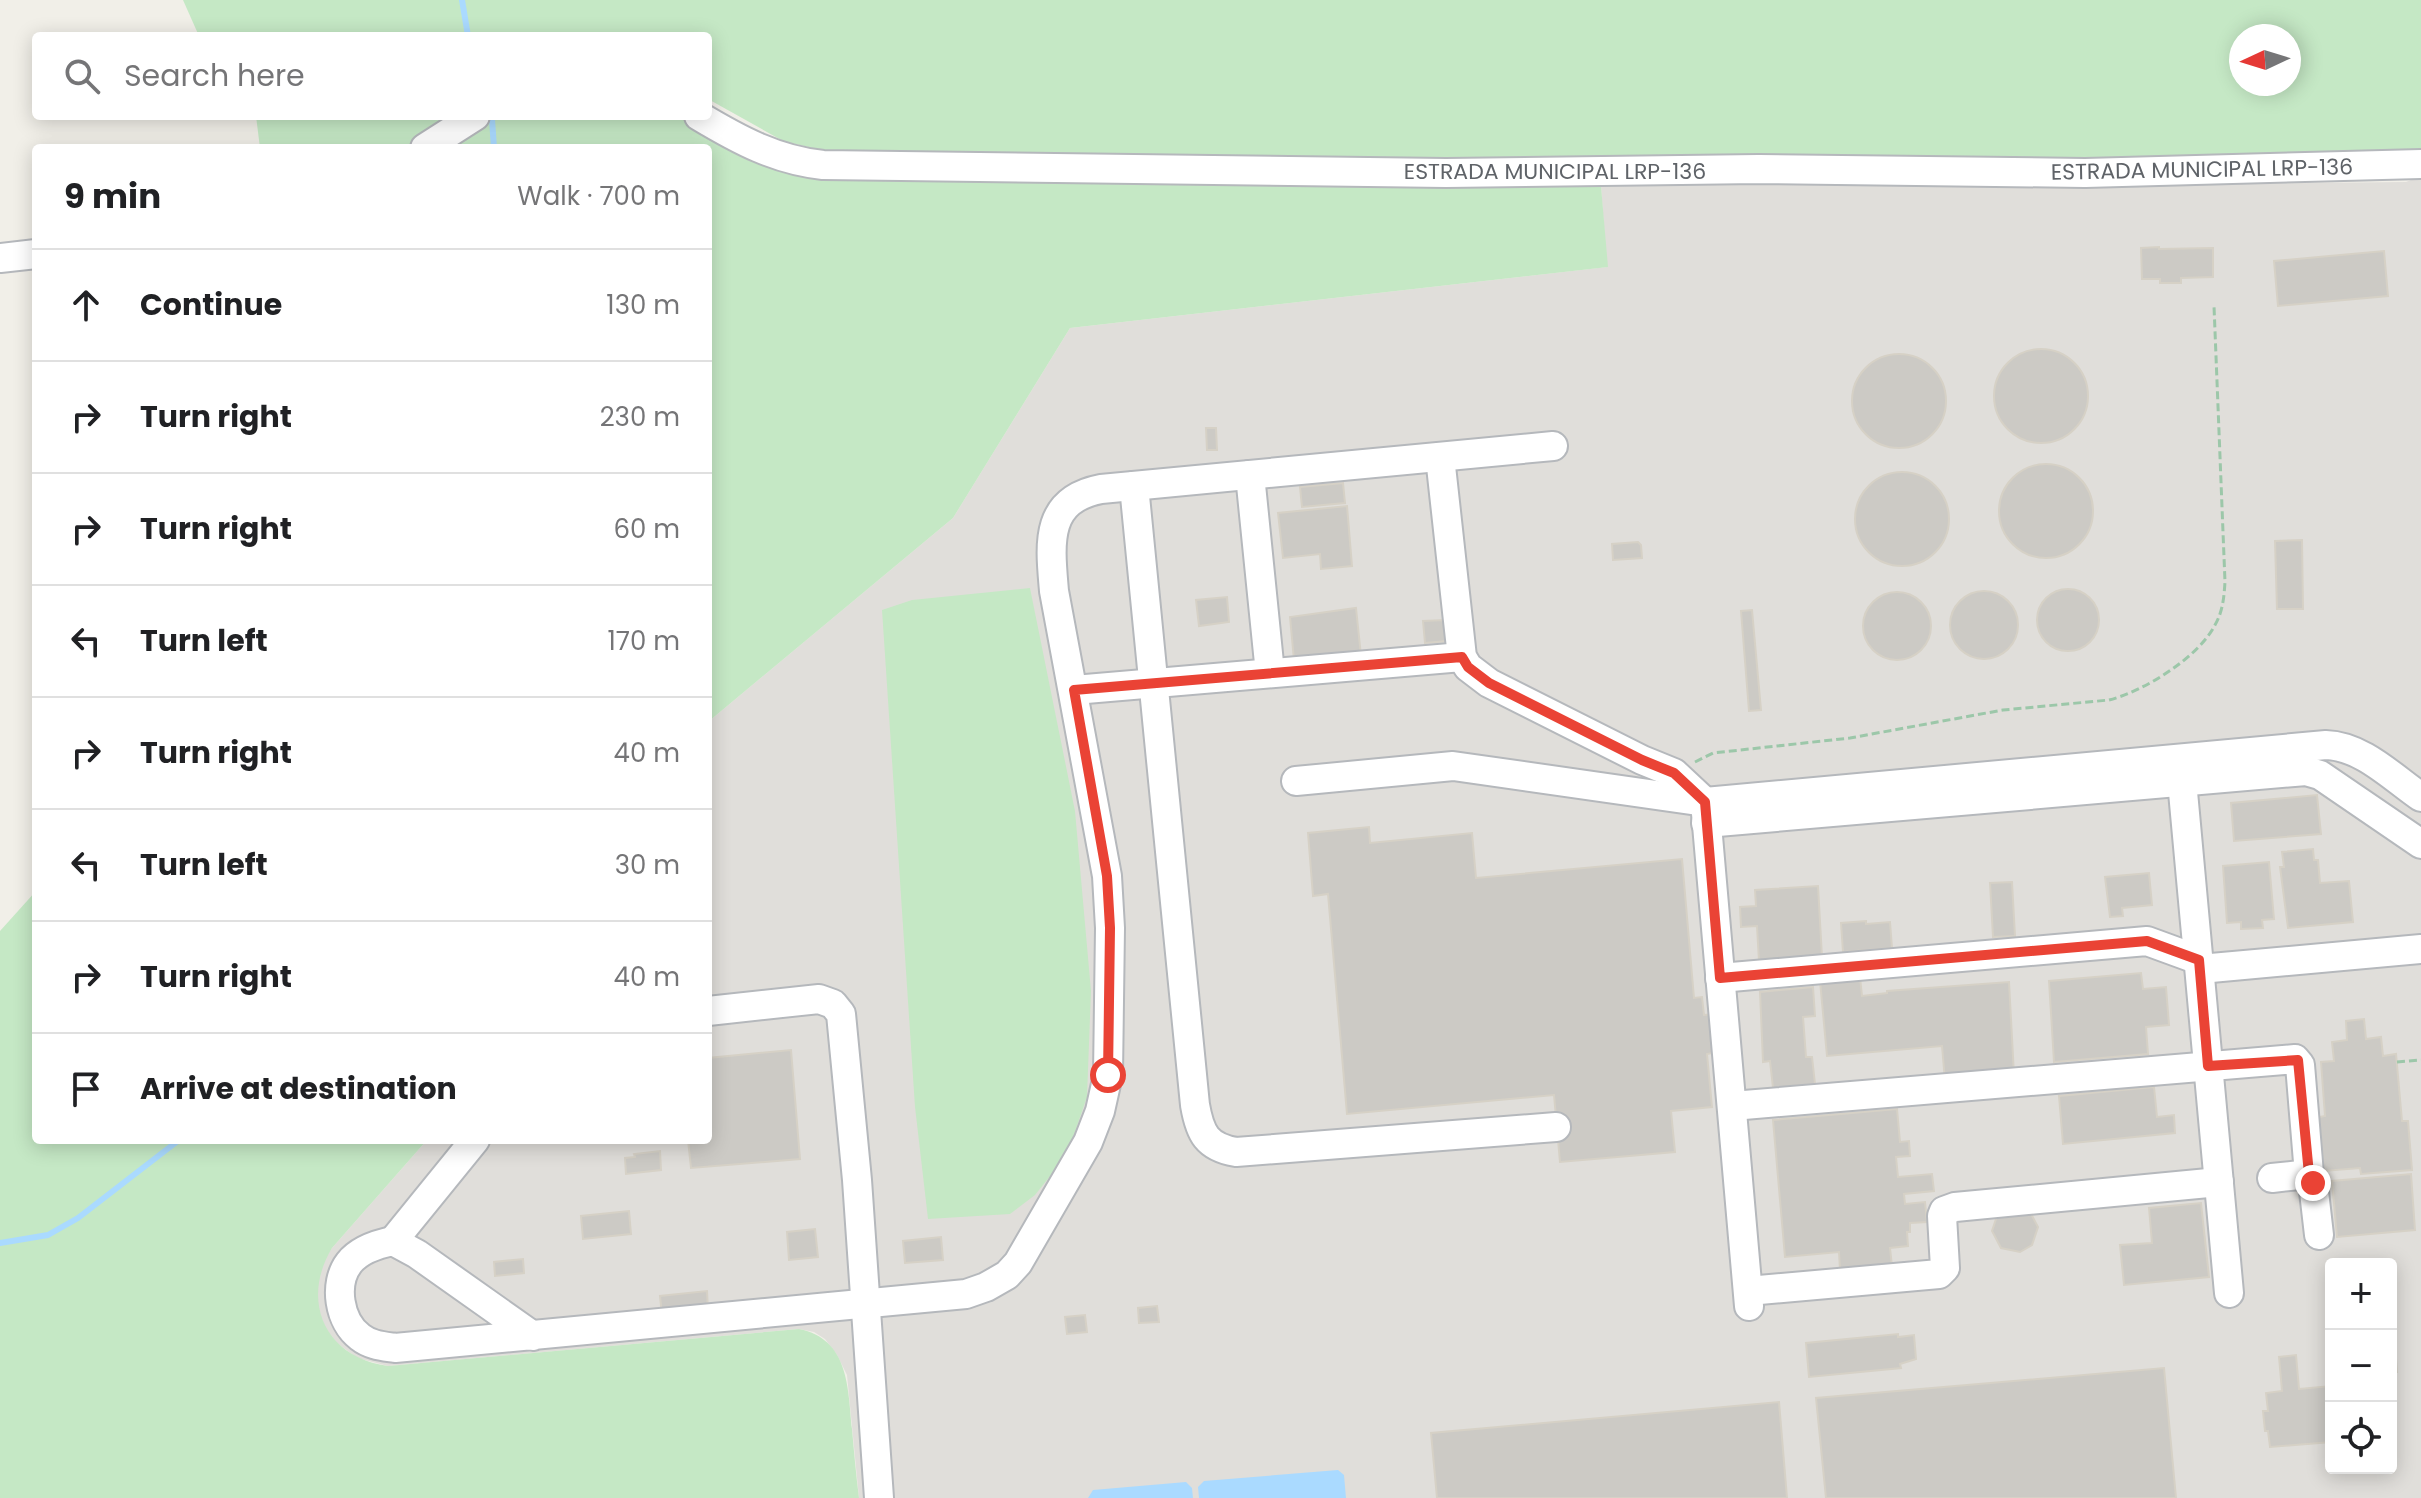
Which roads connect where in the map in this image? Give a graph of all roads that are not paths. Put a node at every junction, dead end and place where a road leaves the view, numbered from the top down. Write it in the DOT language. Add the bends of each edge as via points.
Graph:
graph roads {
  1 [pos="469,120"];
  2 [pos="706,120"];
  3 [pos="431,144"];
  4 [pos="2421,164"];
  5 [pos="32,254"];
  6 [pos="0,258"];
  7 [pos="1553,446"];
  8 [pos="1440,457"];
  9 [pos="1250,475"];
  10 [pos="1134,486"];
  11 [pos="1462,657"];
  12 [pos="1270,673"];
  13 [pos="1153,683"];
  14 [pos="1074,690"];
  15 [pos="1296,781"];
  16 [pos="2182,781"];
  17 [pos="2421,797"];
  18 [pos="1706,813"];
  19 [pos="2421,844"];
  20 [pos="2421,949"];
  21 [pos="2199,965"];
  22 [pos="1720,978"];
  23 [pos="712,1011"];
  24 [pos="2208,1066"];
  25 [pos="1732,1106"];
  26 [pos="1556,1127"];
  27 [pos="472,1144"];
  28 [pos="2309,1174"];
  29 [pos="2272,1178"];
  30 [pos="2219,1182"];
  31 [pos="2319,1235"];
  32 [pos="393,1241"];
  33 [pos="2229,1293"];
  34 [pos="866,1302"];
  35 [pos="533,1336"];
  36 [pos="879,1498"];
  1 -- 3 [label="street"];
  2 -- 4 [label="street, ESTRADA MUNICIPAL LRP-136" via="768,153 823,165 1446,173 2085,173"];
  5 -- 6 [label="street"];
  7 -- 8 [label="street"];
  8 -- 9 [label="street"];
  8 -- 11 [label="street"];
  9 -- 10 [label="street"];
  9 -- 12 [label="street"];
  10 -- 13 [label="street"];
  10 -- 14 [label="street" via="1079,494 1058,514 1052,535 1054,591"];
  11 -- 12 [label="street"];
  11 -- 18 [label="street" via="1489,683 1674,773"];
  12 -- 13 [label="street"];
  13 -- 14 [label="street"];
  13 -- 26 [label="street" via="1195,1105 1210,1142 1236,1152"];
  14 -- 34 [label="street" via="1109,896 1108,1075 1100,1111 1077,1162 1007,1275 966,1294"];
  15 -- 18 [label="street" via="1453,766"];
  16 -- 18 [label="street"];
  16 -- 19 [label="street" via="2312,771"];
  16 -- 21 [label="street"];
  17 -- 18 [label="street" via="2355,751 2326,745"];
  18 -- 22 [label="street"];
  20 -- 21 [label="street"];
  21 -- 22 [label="street" via="2147,941"];
  21 -- 24 [label="street"];
  22 -- 25 [label="street"];
  23 -- 34 [label="street" via="819,999 841,1014"];
  24 -- 25 [label="street"];
  24 -- 28 [label="street" via="2298,1060"];
  24 -- 30 [label="street"];
  25 -- 30 [label="street" via="1748,1299 1939,1274 1945,1265 1942,1216 1955,1207"];
  27 -- 32 [label="street"];
  28 -- 29 [label="street"];
  28 -- 31 [label="street"];
  30 -- 33 [label="street"];
  32 -- 35 [label="street"];
  32 -- 35 [label="street" via="359,1254 343,1274 341,1305 358,1336 395,1348"];
  34 -- 35 [label="street"];
  34 -- 36 [label="street"];
}
